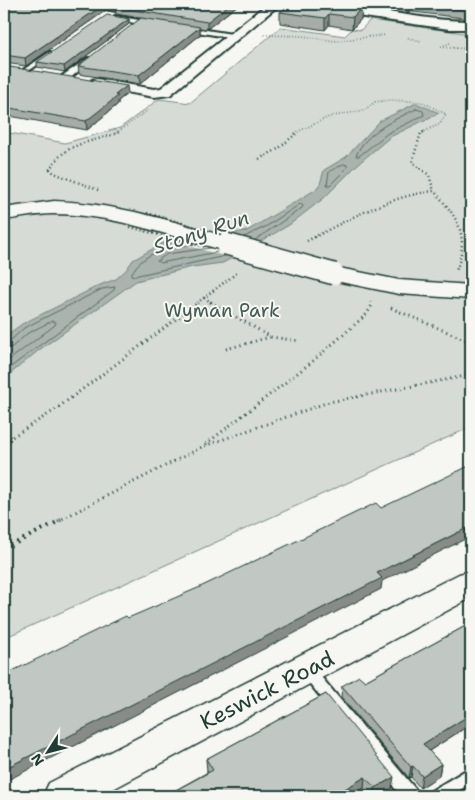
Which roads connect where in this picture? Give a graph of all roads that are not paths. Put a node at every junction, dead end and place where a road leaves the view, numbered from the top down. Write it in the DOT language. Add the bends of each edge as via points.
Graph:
graph roads {
  1 [pos="83,4"];
  2 [pos="123,4"];
  3 [pos="274,4"];
  4 [pos="300,4"];
  5 [pos="357,7"];
  6 [pos="116,9"];
  7 [pos="139,22"];
  8 [pos="157,25"];
  9 [pos="471,25"];
  10 [pos="132,28"];
  11 [pos="175,28"];
  12 [pos="235,34"];
  13 [pos="58,48"];
  14 [pos="96,55"];
  15 [pos="18,70"];
  16 [pos="65,78"];
  17 [pos="4,214"];
  18 [pos="471,292"];
  19 [pos="471,583"];
  20 [pos="306,669"];
  21 [pos="471,774"];
  22 [pos="62,796"];
  23 [pos="411,796"];
  24 [pos="438,796"];
  1 -- 6 [label="lane"];
  2 -- 6 [label="lane"];
  3 -- 12 [label="street"];
  4 -- 5 [label="street"];
  5 -- 9 [label="street" via="413,14 449,25"];
  6 -- 7 [label="lane" via="105,16"];
  7 -- 8 [label="lane"];
  7 -- 10 [label="lane"];
  11 -- 12 [label="lane"];
  12 -- 16 [label="street" via="162,93"];
  13 -- 15 [label="lane"];
  14 -- 16 [label="lane"];
  15 -- 16 [label="street"];
  17 -- 18 [label="street, bridge" via="61,208 98,211 334,274 399,287"];
  19 -- 20 [label="street, Keswick Road"];
  20 -- 22 [label="street, Keswick Road"];
  20 -- 23 [label="lane"];
  21 -- 24 [label="lane"];
}
